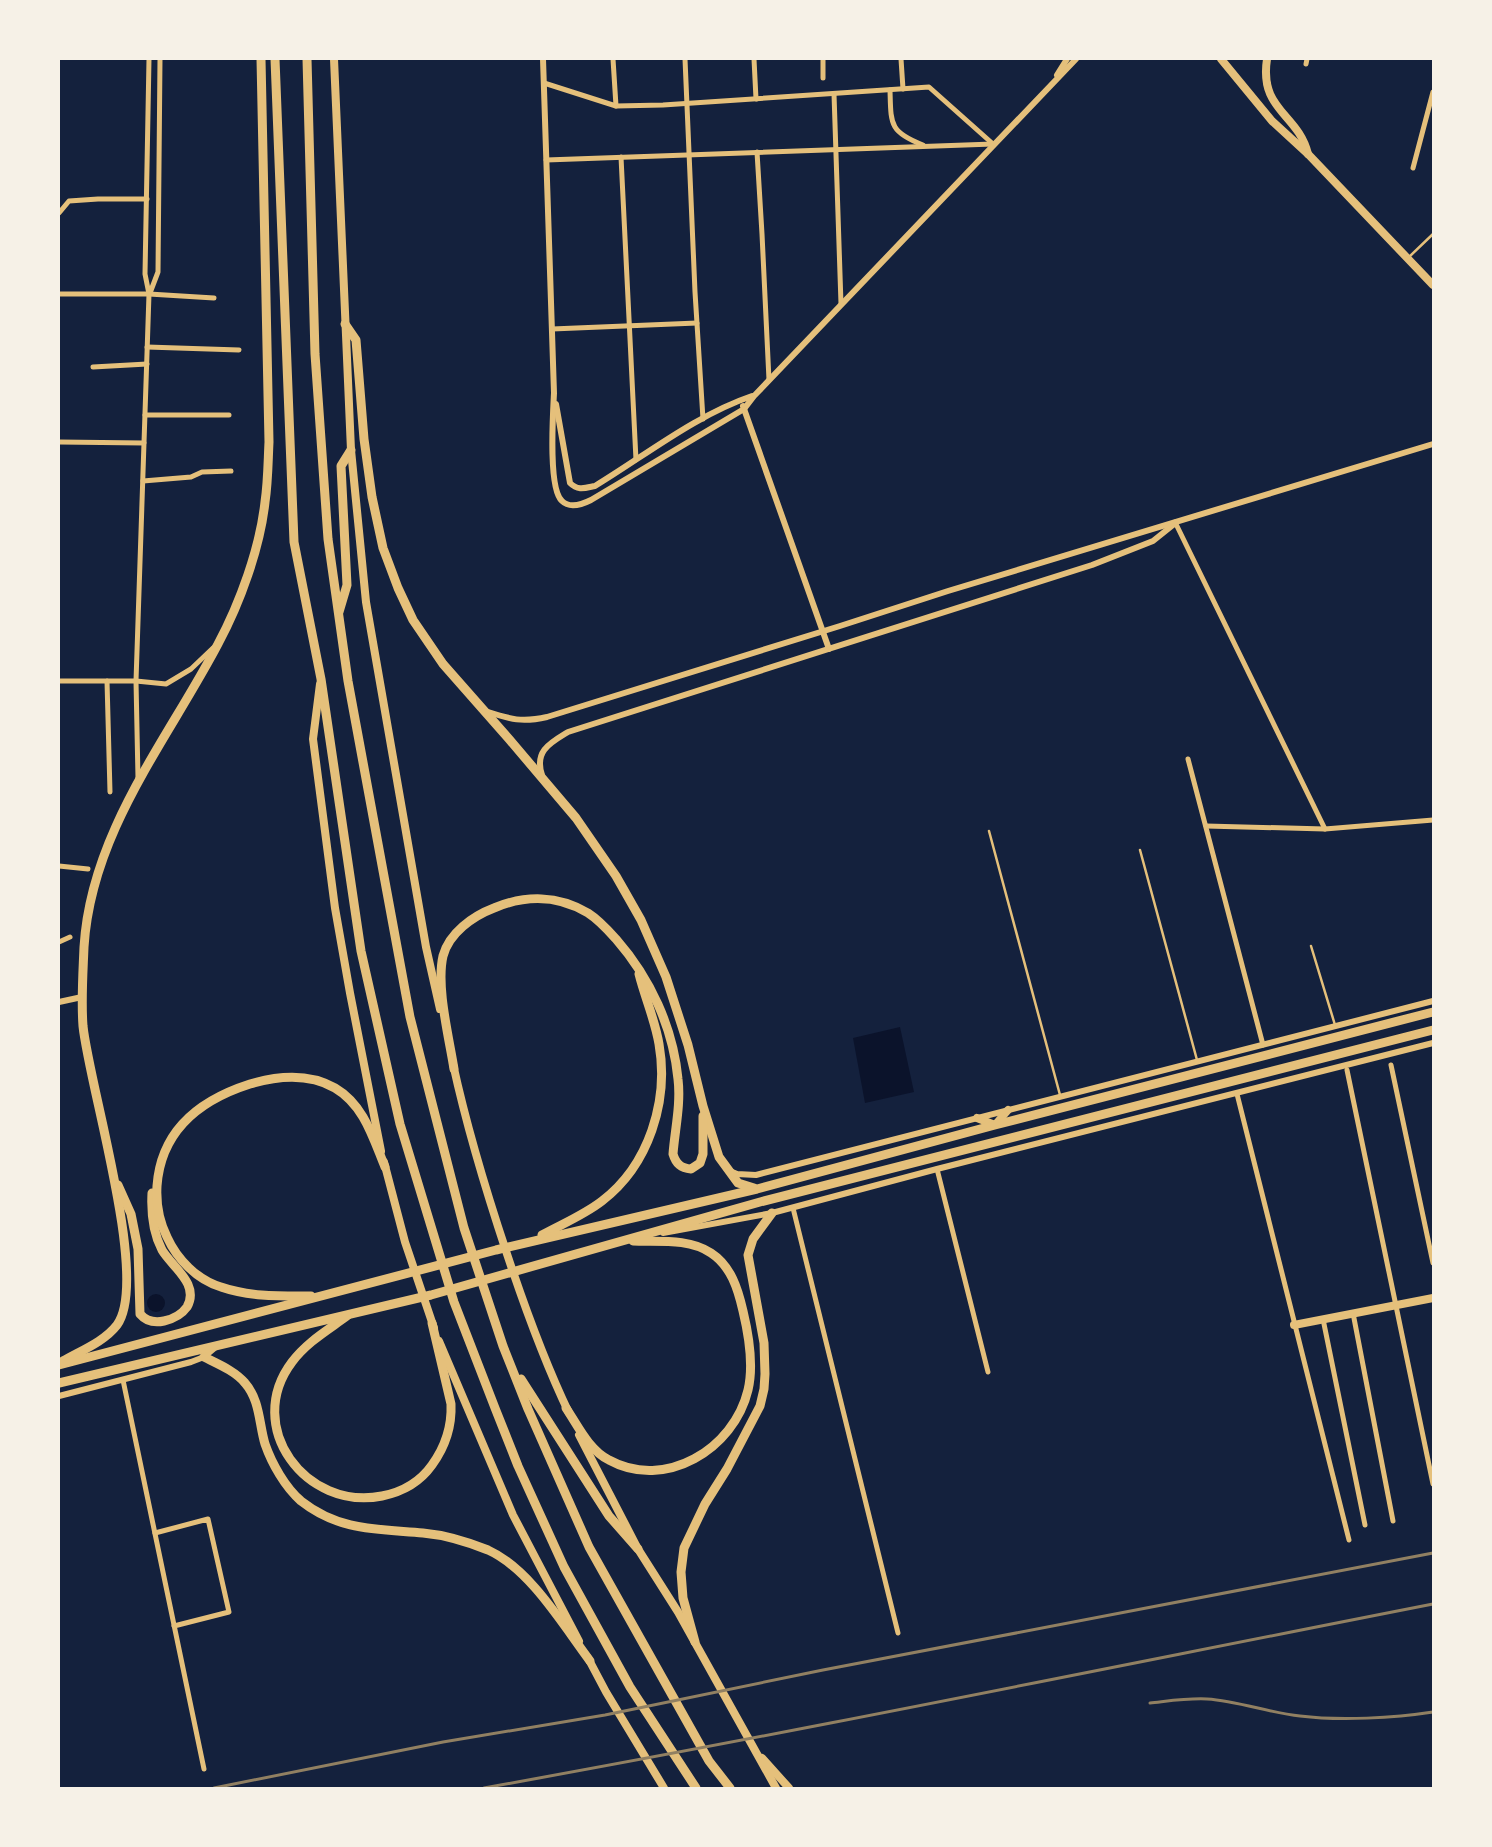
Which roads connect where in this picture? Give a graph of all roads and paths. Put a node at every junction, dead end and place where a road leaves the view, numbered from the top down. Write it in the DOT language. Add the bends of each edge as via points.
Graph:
graph roads {
  1 [pos="149,59"];
  2 [pos="160,59"];
  3 [pos="261,59"];
  4 [pos="275,59"];
  5 [pos="306,59"];
  6 [pos="334,59"];
  7 [pos="543,59"];
  8 [pos="613,59"];
  9 [pos="685,59"];
  10 [pos="754,59"];
  11 [pos="823,59"];
  12 [pos="901,59"];
  13 [pos="1067,59"];
  14 [pos="1076,59"];
  15 [pos="1221,59"];
  16 [pos="1267,59"];
  17 [pos="824,78"];
  18 [pos="544,83"];
  19 [pos="1051,85"];
  20 [pos="903,89"];
  21 [pos="890,90"];
  22 [pos="1433,92"];
  23 [pos="834,94"];
  24 [pos="756,99"];
  25 [pos="688,103"];
  26 [pos="616,106"];
  27 [pos="993,144"];
  28 [pos="926,146"];
  29 [pos="836,150"];
  30 [pos="757,152"];
  31 [pos="1308,154"];
  32 [pos="689,155"];
  33 [pos="621,157"];
  34 [pos="546,160"];
  35 [pos="1413,168"];
  36 [pos="146,199"];
  37 [pos="59,213"];
  38 [pos="1433,234"];
  39 [pos="1408,258"];
  40 [pos="1433,285"];
  41 [pos="59,294"];
  42 [pos="149,294"];
  43 [pos="214,298"];
  44 [pos="841,304"];
  45 [pos="697,323"];
  46 [pos="345,324"];
  47 [pos="628,326"];
  48 [pos="552,330"];
  49 [pos="148,347"];
  50 [pos="239,350"];
  51 [pos="147,364"];
  52 [pos="93,367"];
  53 [pos="769,380"];
  54 [pos="554,393"];
  55 [pos="754,396"];
  56 [pos="740,400"];
  57 [pos="744,409"];
  58 [pos="145,415"];
  59 [pos="229,416"];
  60 [pos="703,419"];
  61 [pos="59,442"];
  62 [pos="144,443"];
  63 [pos="1433,444"];
  64 [pos="351,450"];
  65 [pos="636,460"];
  66 [pos="231,472"];
  67 [pos="143,481"];
  68 [pos="1175,522"];
  69 [pos="338,617"];
  70 [pos="823,631"];
  71 [pos="219,643"];
  72 [pos="829,649"];
  73 [pos="320,679"];
  74 [pos="59,680"];
  75 [pos="107,681"];
  76 [pos="136,681"];
  77 [pos="484,711"];
  78 [pos="1188,759"];
  79 [pos="138,781"];
  80 [pos="544,782"];
  81 [pos="110,792"];
  82 [pos="1433,820"];
  83 [pos="1206,826"];
  84 [pos="1325,829"];
  85 [pos="990,831"];
  86 [pos="1140,850"];
  87 [pos="59,866"];
  88 [pos="88,869"];
  89 [pos="70,937"];
  90 [pos="59,942"];
  91 [pos="1311,946"];
  92 [pos="637,967"];
  93 [pos="82,997"];
  94 [pos="1433,1001"];
  95 [pos="59,1002"];
  96 [pos="1433,1012"];
  97 [pos="1335,1026"];
  98 [pos="1433,1030"];
  99 [pos="1433,1043"];
  100 [pos="1263,1045"];
  101 [pos="1198,1062"];
  102 [pos="1392,1065"];
  103 [pos="454,1069"];
  104 [pos="1346,1070"];
  105 [pos="1236,1094"];
  106 [pos="1060,1097"];
  107 [pos="703,1106"];
  108 [pos="1008,1110"];
  109 [pos="977,1118"];
  110 [pos="996,1124"];
  111 [pos="934,1158"];
  112 [pos="384,1167"];
  113 [pos="937,1169"];
  114 [pos="727,1170"];
  115 [pos="158,1176"];
  116 [pos="114,1179"];
  117 [pos="757,1188"];
  118 [pos="793,1208"];
  119 [pos="772,1214"];
  120 [pos="623,1241"];
  121 [pos="528,1242"];
  122 [pos="1433,1263"];
  123 [pos="321,1297"];
  124 [pos="1433,1298"];
  125 [pos="1395,1305"];
  126 [pos="351,1313"];
  127 [pos="1353,1313"];
  128 [pos="1323,1319"];
  129 [pos="432,1323"];
  130 [pos="1294,1325"];
  131 [pos="217,1346"];
  132 [pos="204,1357"];
  133 [pos="510,1362"];
  134 [pos="59,1364"];
  135 [pos="988,1372"];
  136 [pos="123,1380"];
  137 [pos="59,1383"];
  138 [pos="59,1396"];
  139 [pos="566,1408"];
  140 [pos="1433,1484"];
  141 [pos="1393,1522"];
  142 [pos="1365,1525"];
  143 [pos="155,1533"];
  144 [pos="1349,1540"];
  145 [pos="638,1549"];
  146 [pos="174,1626"];
  147 [pos="898,1633"];
  148 [pos="695,1642"];
  149 [pos="590,1661"];
  150 [pos="752,1747"];
  151 [pos="204,1769"];
  152 [pos="664,1788"];
  153 [pos="696,1788"];
  154 [pos="730,1788"];
  155 [pos="776,1788"];
  156 [pos="789,1788"];
  1 -- 36 [label="street"];
  2 -- 42 [label="street" via="158,272"];
  3 -- 71 [label="highway" via="269,442 265,504 240,593"];
  4 -- 73 [label="highway" via="294,542"];
  5 -- 69 [label="highway" via="315,354 328,539"];
  6 -- 46 [label="main road"];
  7 -- 18 [label="street"];
  8 -- 26 [label="street"];
  9 -- 25 [label="street"];
  10 -- 24 [label="street"];
  11 -- 17 [label="street"];
  12 -- 20 [label="street"];
  13 -- 19 [label="street"];
  14 -- 19 [label="street"];
  15 -- 31 [label="main road" via="1272,120"];
  16 -- 31 [label="main road" via="1266,88 1305,141"];
  18 -- 26 [label="street"];
  18 -- 34 [label="street"];
  19 -- 27 [label="street"];
  20 -- 21 [label="street"];
  20 -- 27 [label="street" via="929,87"];
  21 -- 23 [label="street"];
  21 -- 28 [label="street" via="894,126 906,139"];
  22 -- 35 [label="street"];
  23 -- 24 [label="street"];
  23 -- 29 [label="street"];
  24 -- 25 [label="street"];
  25 -- 26 [label="street"];
  25 -- 32 [label="street"];
  27 -- 28 [label="street"];
  27 -- 44 [label="street"];
  28 -- 29 [label="street"];
  29 -- 30 [label="street"];
  29 -- 44 [label="street"];
  30 -- 32 [label="street"];
  30 -- 53 [label="street"];
  31 -- 39 [label="main road"];
  32 -- 33 [label="street"];
  32 -- 45 [label="street"];
  33 -- 34 [label="street"];
  33 -- 47 [label="street"];
  34 -- 48 [label="street"];
  36 -- 37 [label="street" via="70,201"];
  36 -- 42 [label="street" via="145,274"];
  38 -- 39 [label="lane"];
  39 -- 40 [label="main road"];
  41 -- 42 [label="street"];
  42 -- 43 [label="street"];
  42 -- 49 [label="street"];
  44 -- 53 [label="street"];
  45 -- 47 [label="street"];
  45 -- 60 [label="street"];
  46 -- 64 [label="main road"];
  46 -- 77 [label="highway" via="356,340 364,438 383,548 413,620 444,664"];
  47 -- 48 [label="street"];
  47 -- 65 [label="street"];
  48 -- 54 [label="street"];
  49 -- 50 [label="street"];
  49 -- 51 [label="street"];
  51 -- 52 [label="street"];
  51 -- 58 [label="street"];
  53 -- 55 [label="street"];
  54 -- 57 [label="street" via="552,442 556,490 560,500 567,505 582,505"];
  54 -- 65 [label="street" via="566,473 575,488 596,486"];
  55 -- 56 [label="street"];
  55 -- 57 [label="street"];
  56 -- 57 [label="street"];
  56 -- 60 [label="street"];
  57 -- 70 [label="street"];
  58 -- 59 [label="street"];
  58 -- 62 [label="street"];
  60 -- 65 [label="street"];
  61 -- 62 [label="street"];
  62 -- 67 [label="street"];
  63 -- 68 [label="street"];
  64 -- 69 [label="highway" via="341,466 347,585"];
  64 -- 103 [label="main road" via="366,602 426,947"];
  66 -- 67 [label="street" via="202,472 191,477"];
  67 -- 76 [label="street"];
  68 -- 70 [label="street"];
  68 -- 72 [label="street" via="1154,540 1092,564"];
  68 -- 84 [label="street"];
  69 -- 133 [label="highway" via="410,1017 464,1228"];
  70 -- 72 [label="street"];
  70 -- 77 [label="street" via="529,721"];
  71 -- 76 [label="street" via="191,669 166,684"];
  71 -- 79 [label="highway"];
  72 -- 80 [label="street" via="568,732 547,744 540,769"];
  73 -- 112 [label="main road" via="313,739 337,917"];
  73 -- 153 [label="highway" via="361,952 400,1124 454,1302 501,1425 564,1566 630,1687"];
  74 -- 75 [label="street"];
  75 -- 76 [label="street"];
  75 -- 81 [label="street"];
  76 -- 79 [label="street"];
  77 -- 80 [label="highway"];
  78 -- 83 [label="street"];
  79 -- 93 [label="highway" via="112,836 90,900"];
  80 -- 107 [label="highway" via="616,876 641,920 666,977"];
  82 -- 84 [label="street"];
  83 -- 84 [label="street"];
  83 -- 100 [label="street"];
  85 -- 106 [label="lane"];
  86 -- 101 [label="lane"];
  87 -- 88 [label="street"];
  89 -- 90 [label="street"];
  91 -- 97 [label="lane"];
  92 -- 103 [label="highway" via="601,922 566,903 549,899 519,900 474,918 452,938 444,955 441,974"];
  92 -- 107 [label="highway" via="660,1010 674,1056 679,1099 673,1154 681,1167 691,1169 700,1163 703,1154"];
  92 -- 121 [label="highway" via="656,1025 662,1064 658,1110 647,1144 628,1174 602,1201"];
  93 -- 95 [label="street"];
  93 -- 116 [label="highway" via="84,1028"];
  94 -- 97 [label="street"];
  96 -- 110 [label="highway"];
  97 -- 100 [label="street"];
  98 -- 111 [label="highway"];
  99 -- 105 [label="street"];
  100 -- 101 [label="street"];
  101 -- 106 [label="street"];
  102 -- 122 [label="street"];
  103 -- 139 [label="main road" via="481,1174 518,1289"];
  104 -- 125 [label="street"];
  105 -- 113 [label="street"];
  105 -- 130 [label="street"];
  106 -- 108 [label="street"];
  107 -- 114 [label="highway" via="719,1157"];
  108 -- 109 [label="street"];
  108 -- 110 [label="main road"];
  109 -- 110 [label="main road"];
  109 -- 114 [label="street" via="756,1175"];
  110 -- 117 [label="highway"];
  111 -- 113 [label="street"];
  111 -- 120 [label="highway"];
  112 -- 115 [label="highway" via="366,1121 335,1088 301,1078 278,1078 240,1087 195,1111 169,1143"];
  112 -- 129 [label="main road"];
  113 -- 118 [label="street"];
  113 -- 135 [label="street"];
  114 -- 117 [label="highway" via="738,1183"];
  115 -- 116 [label="highway" via="152,1190 155,1229 162,1249 185,1278 190,1296 183,1312 164,1322 144,1319 140,1314 140,1267 133,1222"];
  115 -- 123 [label="highway" via="160,1224 173,1250 192,1272 219,1287 248,1295"];
  116 -- 134 [label="highway" via="127,1288 123,1312 106,1336"];
  117 -- 121 [label="highway"];
  118 -- 119 [label="street"];
  118 -- 147 [label="street"];
  119 -- 120 [label="street"];
  119 -- 148 [label="highway" via="753,1240 748,1255 764,1342 765,1381 760,1406 727,1469 704,1504 684,1548 683,1598"];
  120 -- 126 [label="highway" via="440,1293"];
  120 -- 139 [label="highway" via="692,1244 712,1253 726,1267 732,1276 747,1327 750,1375 746,1400 734,1423 710,1449 681,1466 646,1470 608,1460 589,1442"];
  121 -- 123 [label="highway"];
  123 -- 134 [label="highway"];
  124 -- 125 [label="main road"];
  125 -- 127 [label="main road"];
  125 -- 140 [label="street"];
  126 -- 129 [label="highway" via="304,1348 291,1363 277,1393 275,1409 280,1443 300,1471 325,1490 357,1498 389,1495 418,1481 444,1444 452,1416 451,1404"];
  126 -- 131 [label="highway"];
  127 -- 128 [label="main road"];
  127 -- 141 [label="street"];
  128 -- 130 [label="main road"];
  128 -- 142 [label="street"];
  129 -- 149 [label="main road" via="513,1515"];
  130 -- 144 [label="street"];
  131 -- 132 [label="street"];
  131 -- 137 [label="highway"];
  132 -- 136 [label="street"];
  132 -- 149 [label="highway" via="246,1384 273,1463 299,1499 321,1515 364,1529 425,1533 490,1551 525,1578"];
  133 -- 145 [label="highway" via="609,1516"];
  133 -- 154 [label="highway" via="590,1547 709,1761"];
  136 -- 138 [label="street"];
  136 -- 143 [label="street"];
  139 -- 145 [label="main road"];
  143 -- 146 [label="street"];
  143 -- 146 [label="street" via="208,1519 229,1612"];
  145 -- 148 [label="main road"];
  146 -- 151 [label="street"];
  148 -- 150 [label="main road"];
  149 -- 152 [label="main road"];
  150 -- 155 [label="main road"];
  150 -- 156 [label="main road"];
}
